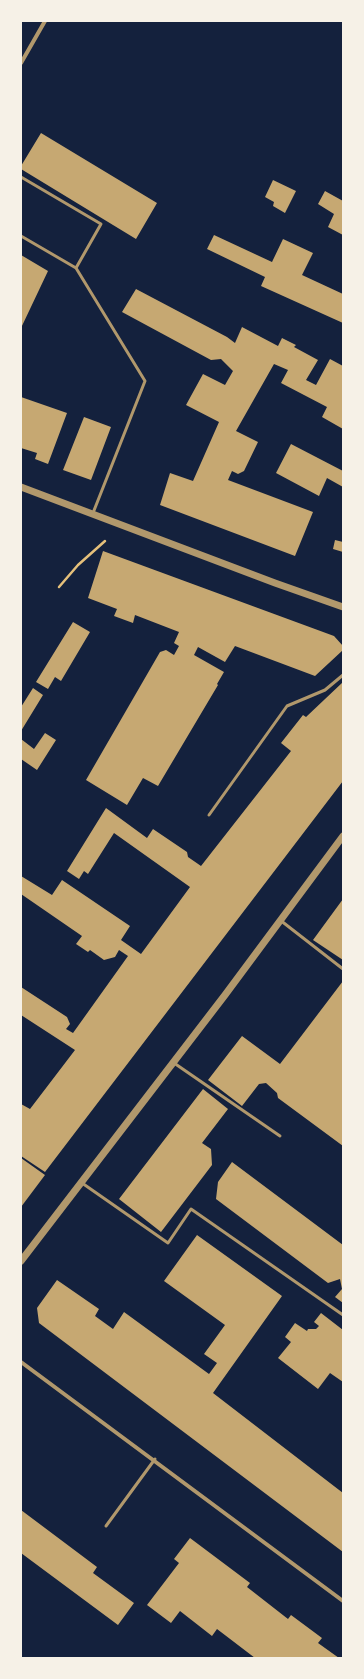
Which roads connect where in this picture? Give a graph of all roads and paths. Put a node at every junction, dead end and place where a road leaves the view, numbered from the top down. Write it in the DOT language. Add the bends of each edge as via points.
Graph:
graph roads {
  1 [pos="45,21"];
  2 [pos="21,63"];
  3 [pos="21,177"];
  4 [pos="21,236"];
  5 [pos="76,268"];
  6 [pos="21,487"];
  7 [pos="93,514"];
  8 [pos="105,542"];
  9 [pos="59,587"];
  10 [pos="343,607"];
  11 [pos="343,675"];
  12 [pos="209,815"];
  13 [pos="343,836"];
  14 [pos="280,920"];
  15 [pos="343,970"];
  16 [pos="173,1062"];
  17 [pos="280,1136"];
  18 [pos="82,1183"];
  19 [pos="21,1261"];
  20 [pos="343,1315"];
  21 [pos="21,1362"];
  22 [pos="154,1459"];
  23 [pos="106,1526"];
  24 [pos="343,1601"];
  1 -- 2 [label="street"];
  3 -- 5 [label="lane" via="101,224"];
  4 -- 5 [label="lane"];
  5 -- 7 [label="lane" via="145,381"];
  6 -- 7 [label="street"];
  7 -- 10 [label="street"];
  8 -- 9 [label="path" via="78,565"];
  11 -- 12 [label="lane" via="325,690 287,706"];
  13 -- 14 [label="street"];
  14 -- 15 [label="lane"];
  14 -- 16 [label="street"];
  16 -- 17 [label="lane"];
  16 -- 18 [label="street"];
  18 -- 19 [label="street"];
  18 -- 20 [label="lane" via="168,1243 191,1209"];
  21 -- 22 [label="street"];
  22 -- 23 [label="lane"];
  22 -- 24 [label="street"];
}
